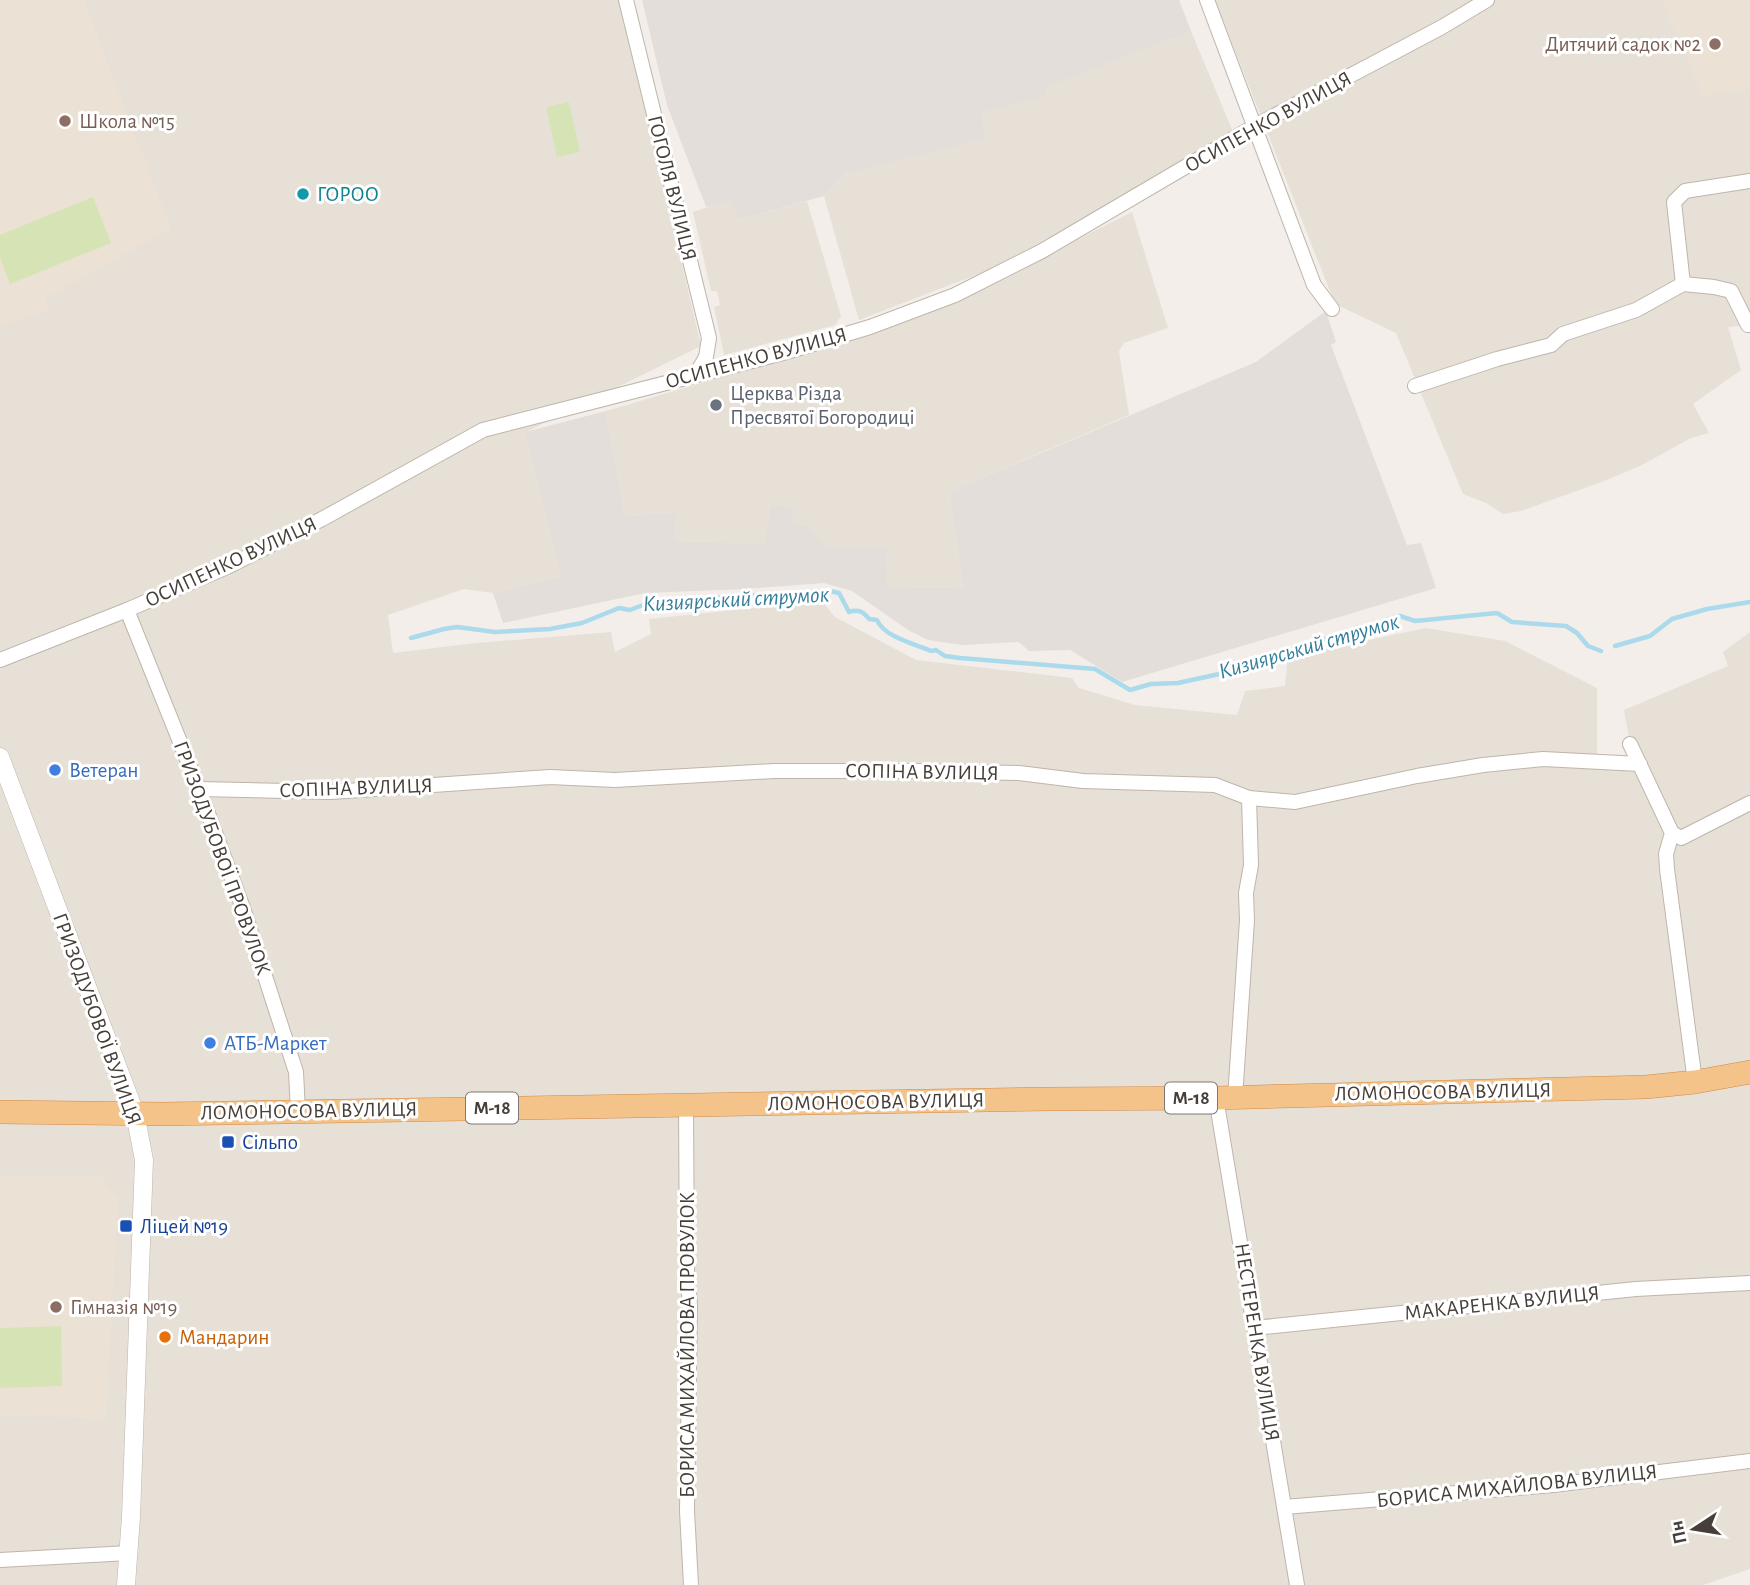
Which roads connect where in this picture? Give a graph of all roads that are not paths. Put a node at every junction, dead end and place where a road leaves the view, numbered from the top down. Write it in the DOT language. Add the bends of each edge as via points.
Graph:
graph roads {
  1 [pos="625,0"];
  2 [pos="1207,0"];
  3 [pos="1487,0"];
  4 [pos="1255,125"];
  5 [pos="1750,181"];
  6 [pos="1683,284"];
  7 [pos="1332,309"];
  8 [pos="1750,325"];
  9 [pos="696,374"];
  10 [pos="1415,386"];
  11 [pos="128,610"];
  12 [pos="0,660"];
  13 [pos="1630,744"];
  14 [pos="0,757"];
  15 [pos="1640,764"];
  16 [pos="199,789"];
  17 [pos="1249,798"];
  18 [pos="1750,803"];
  19 [pos="1672,834"];
  20 [pos="1750,1072"];
  21 [pos="1695,1082"];
  22 [pos="1225,1098"];
  23 [pos="686,1105"];
  24 [pos="298,1111"];
  25 [pos="0,1112"];
  26 [pos="135,1113"];
  27 [pos="1750,1283"];
  28 [pos="1254,1328"];
  29 [pos="1750,1461"];
  30 [pos="1284,1507"];
  31 [pos="128,1553"];
  32 [pos="0,1560"];
  33 [pos="126,1585"];
  34 [pos="691,1585"];
  35 [pos="1297,1585"];
  1 -- 9 [label="street, ГОГОЛЯ ВУЛИЦЯ" via="709,338 706,357"];
  2 -- 4 [label="street"];
  3 -- 4 [label="street, ОСИПЕНКО ВУЛИЦЯ"];
  4 -- 7 [label="street" via="1314,285"];
  4 -- 9 [label="street, ОСИПЕНКО ВУЛИЦЯ" via="1042,251 955,295 870,327"];
  5 -- 6 [label="street" via="1685,191 1674,202"];
  6 -- 8 [label="street" via="1731,292"];
  6 -- 10 [label="street" via="1636,310 1563,334 1551,345"];
  9 -- 11 [label="street, ОСИПЕНКО ВУЛИЦЯ" via="483,430 322,519"];
  11 -- 12 [label="street, ОСИПЕНКО ВУЛИЦЯ"];
  11 -- 16 [label="street, ГРИЗОДУБОВОЇ ПРОВУЛОК"];
  13 -- 15 [label="street"];
  14 -- 26 [label="street, ГРИЗОДУБОВОЇ ВУЛИЦЯ"];
  15 -- 17 [label="street, СОПІНА ВУЛИЦЯ" via="1542,759 1418,776 1295,802"];
  15 -- 19 [label="street"];
  16 -- 17 [label="street, СОПІНА ВУЛИЦЯ" via="331,792 550,777 615,780 775,771 919,771 1215,785"];
  16 -- 24 [label="street, ГРИЗОДУБОВОЇ ПРОВУЛОК" via="296,1072"];
  17 -- 22 [label="street, НЕСТЕРЕНКА ВУЛИЦЯ" via="1247,920"];
  18 -- 19 [label="street" via="1681,838"];
  19 -- 21 [label="street" via="1667,869"];
  20 -- 21 [label="highway, ЛОМОНОСОВА ВУЛИЦЯ / М-18"];
  21 -- 22 [label="highway, ЛОМОНОСОВА ВУЛИЦЯ / М-18"];
  22 -- 23 [label="highway, ЛОМОНОСОВА ВУЛИЦЯ / М-18"];
  22 -- 28 [label="street, НЕСТЕРЕНКА ВУЛИЦЯ"];
  23 -- 24 [label="highway, ЛОМОНОСОВА ВУЛИЦЯ / М-18"];
  23 -- 34 [label="street, БОРИСА МИХАЙЛОВА ПРОВУЛОК"];
  24 -- 26 [label="highway, ЛОМОНОСОВА ВУЛИЦЯ / М-18"];
  25 -- 26 [label="highway, ЛОМОНОСОВА ВУЛИЦЯ / М-18"];
  26 -- 31 [label="street, ГРИЗОДУБОВОЇ ВУЛИЦЯ" via="144,1160"];
  27 -- 28 [label="street, МАКАРЕНКА ВУЛИЦЯ" via="1636,1289"];
  28 -- 30 [label="street, НЕСТЕРЕНКА ВУЛИЦЯ"];
  29 -- 30 [label="street, БОРИСА МИХАЙЛОВА ВУЛИЦЯ" via="1553,1485"];
  30 -- 35 [label="street, НЕСТЕРЕНКА ВУЛИЦЯ"];
  31 -- 32 [label="street"];
  31 -- 33 [label="street, ГРИЗОДУБОВОЇ ВУЛИЦЯ"];
}
